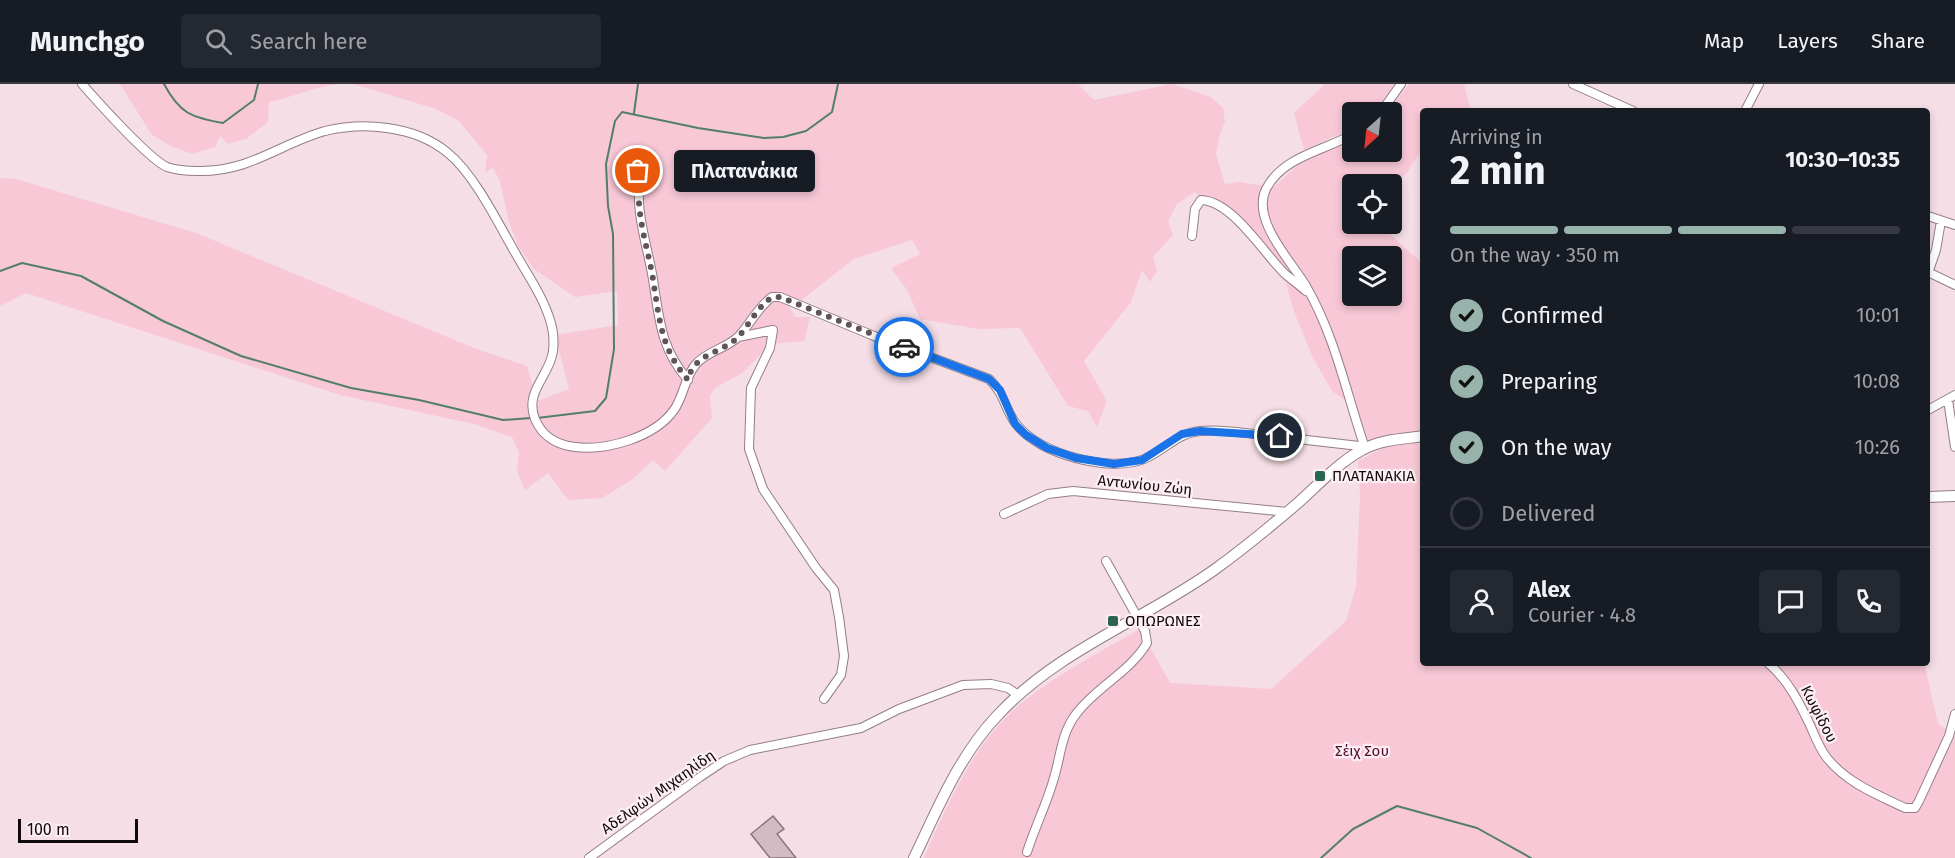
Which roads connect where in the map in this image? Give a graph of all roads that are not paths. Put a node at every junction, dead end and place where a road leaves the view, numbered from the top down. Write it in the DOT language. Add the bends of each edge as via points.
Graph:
graph roads {
  1 [pos="82,84"];
  2 [pos="1401,84"];
  3 [pos="1573,84"];
  4 [pos="1759,84"];
  5 [pos="1388,102"];
  6 [pos="1627,108"];
  7 [pos="1746,108"];
  8 [pos="1342,139"];
  9 [pos="638,171"];
  10 [pos="1930,217"];
  11 [pos="1941,221"];
  12 [pos="1955,225"];
  13 [pos="1192,236"];
  14 [pos="1930,267"];
  15 [pos="1930,274"];
  16 [pos="1955,285"];
  17 [pos="1311,295"];
  18 [pos="738,337"];
  19 [pos="688,380"];
  20 [pos="1952,398"];
  21 [pos="1930,409"];
  22 [pos="1420,437"];
  23 [pos="1369,447"];
  24 [pos="1955,447"];
  25 [pos="1955,496"];
  26 [pos="1930,497"];
  27 [pos="1287,512"];
  28 [pos="1004,514"];
  29 [pos="1106,561"];
  30 [pos="1136,617"];
  31 [pos="1771,666"];
  32 [pos="1018,694"];
  33 [pos="824,699"];
  34 [pos="1955,714"];
  35 [pos="1027,852"];
  36 [pos="590,858"];
  37 [pos="914,858"];
  1 -- 19 [label="street" via="166,166 188,171 212,172 255,162 305,138 342,128 376,127 415,134 449,154 498,221 552,323 553,353 532,401 535,418 550,438 586,448 635,438 654,429 673,411"];
  2 -- 5 [label="street"];
  3 -- 6 [label="street"];
  4 -- 7 [label="street"];
  8 -- 17 [label="street" via="1292,162 1265,192 1262,210 1267,227"];
  9 -- 19 [label="street" via="639,211 658,321 672,359"];
  10 -- 11 [label="street"];
  11 -- 12 [label="street"];
  11 -- 14 [label="street"];
  13 -- 17 [label="street" via="1195,209 1201,200 1210,201 1245,228 1284,273"];
  15 -- 16 [label="street"];
  17 -- 23 [label="street" via="1331,338 1364,445"];
  18 -- 19 [label="street" via="697,362"];
  18 -- 23 [label="street" via="765,302 780,297 989,379 1000,390 1015,424 1026,435 1047,448 1076,458 1114,464 1142,460 1182,434 1200,431"];
  18 -- 33 [label="street" via="774,330 752,388 749,449 763,489 834,590 843,656 841,675"];
  20 -- 21 [label="street"];
  20 -- 24 [label="street"];
  22 -- 23 [label="main road"];
  23 -- 27 [label="main road" via="1339,466"];
  25 -- 26 [label="main road"];
  27 -- 28 [label="street, Αντωνίου Ζώη" via="1073,491 1048,495"];
  27 -- 30 [label="main road" via="1211,572"];
  29 -- 30 [label="street"];
  30 -- 32 [label="main road"];
  30 -- 35 [label="street" via="1147,643 1129,666 1086,701 1064,731 1053,780"];
  31 -- 34 [label="street, Κωφίδου" via="1785,679 1827,759 1851,780 1905,808 1915,808 1919,801"];
  32 -- 36 [label="street, Αδελφών Μιχαηλίδη" via="996,685 963,685 898,709 861,728 750,750 700,777"];
  32 -- 37 [label="main road" via="963,759"];
}
